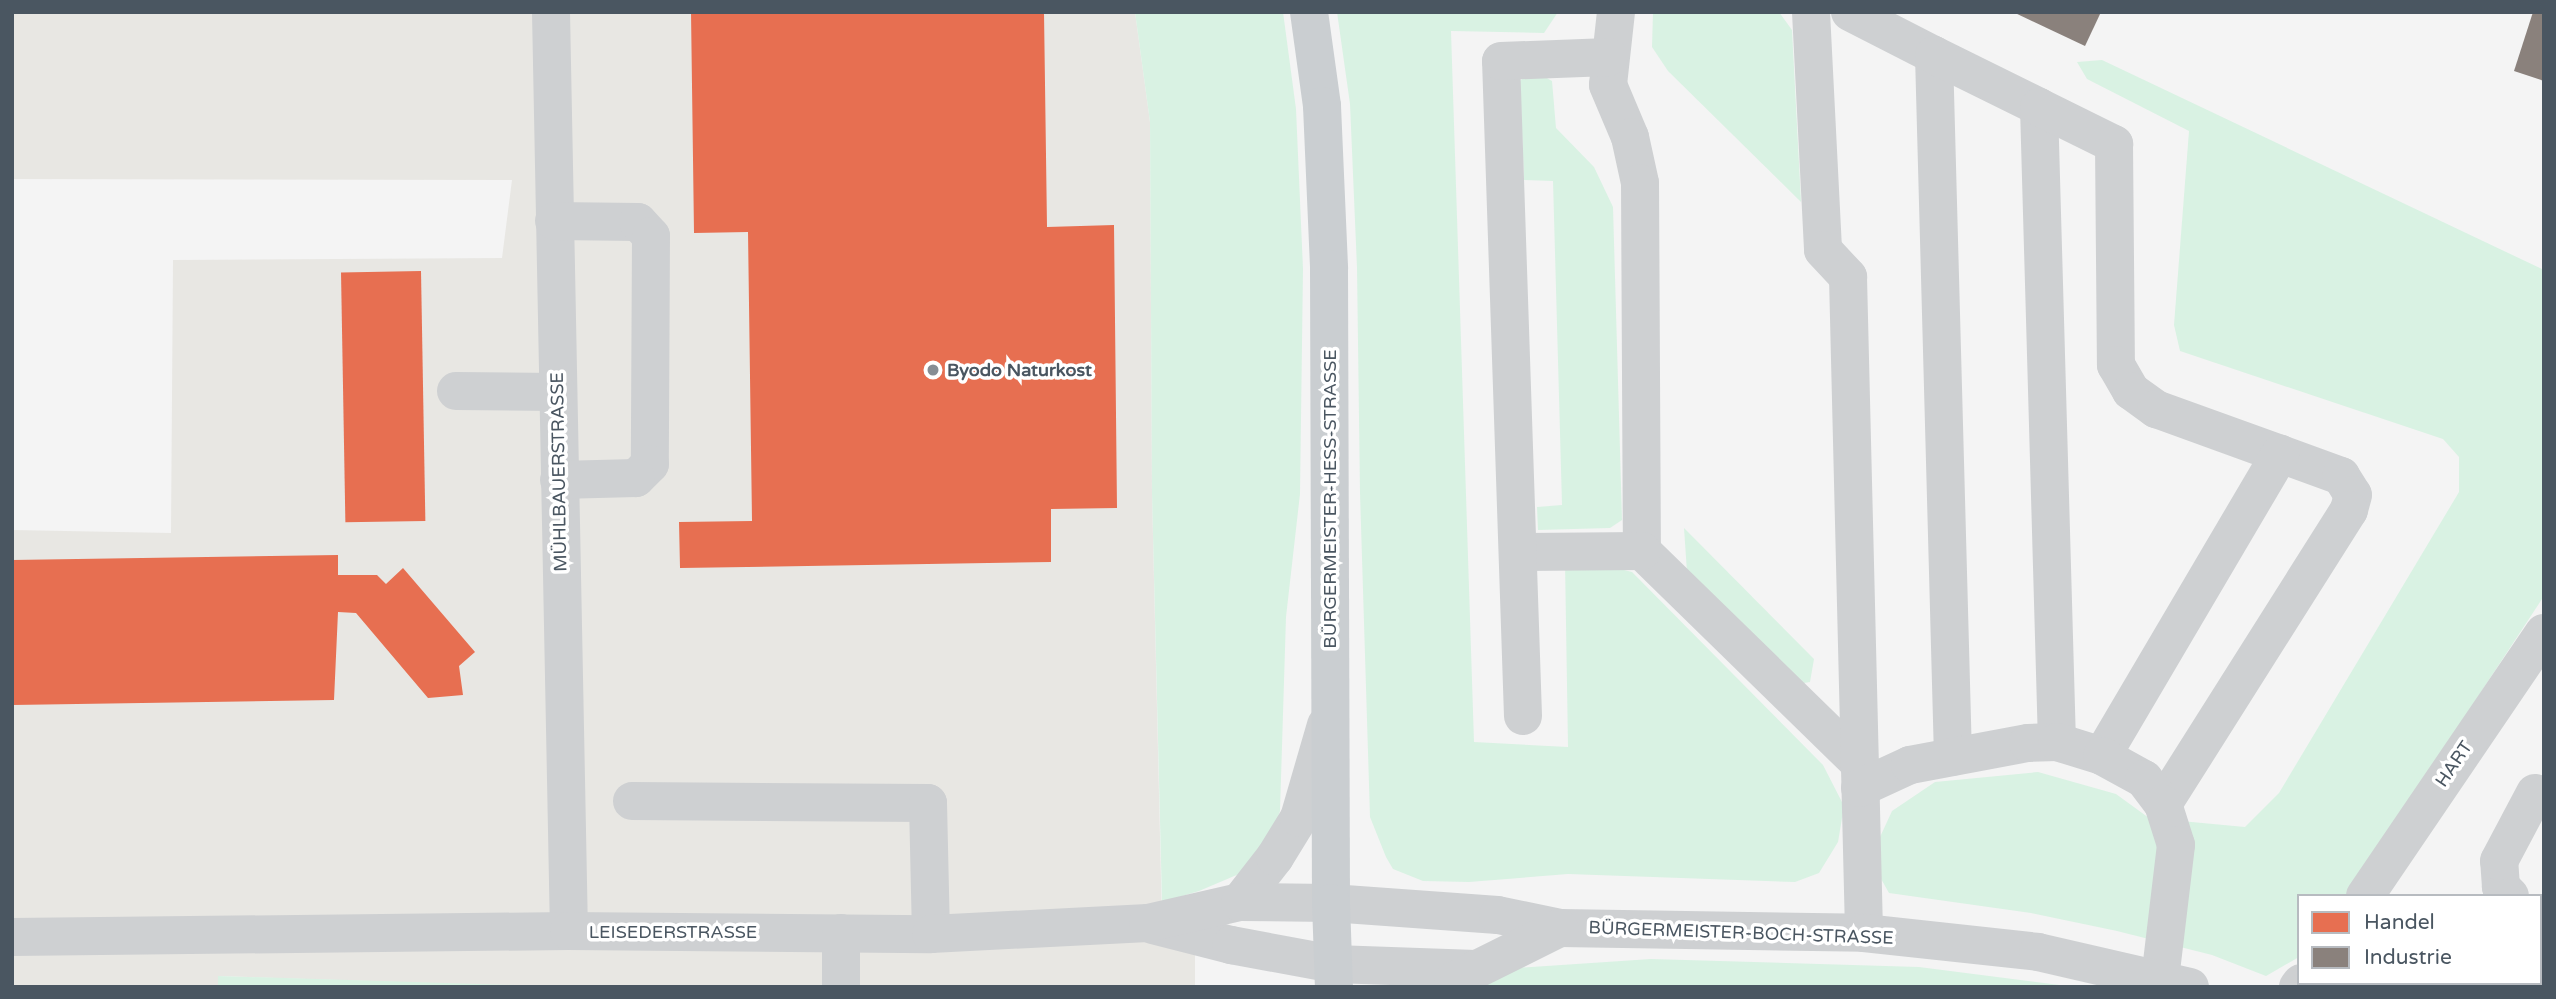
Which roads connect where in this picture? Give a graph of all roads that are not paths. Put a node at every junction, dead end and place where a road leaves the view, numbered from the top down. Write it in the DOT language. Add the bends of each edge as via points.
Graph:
graph roads {
  1 [pos="551,12"];
  2 [pos="1309,12"];
  3 [pos="1616,12"];
  4 [pos="1811,12"];
  5 [pos="1850,12"];
  6 [pos="1934,55"];
  7 [pos="1609,57"];
  8 [pos="2039,107"];
  9 [pos="554,222"];
  10 [pos="456,391"];
  11 [pos="557,392"];
  12 [pos="2280,454"];
  13 [pos="559,480"];
  14 [pos="1642,551"];
  15 [pos="1518,552"];
  16 [pos="2544,633"];
  17 [pos="1331,706"];
  18 [pos="1522,716"];
  19 [pos="2057,742"];
  20 [pos="2102,756"];
  21 [pos="1953,757"];
  22 [pos="1860,776"];
  23 [pos="2535,793"];
  24 [pos="632,801"];
  25 [pos="2163,804"];
  26 [pos="2366,894"];
  27 [pos="2508,894"];
  28 [pos="1240,902"];
  29 [pos="1331,903"];
  30 [pos="1148,923"];
  31 [pos="1560,928"];
  32 [pos="569,931"];
  33 [pos="841,933"];
  34 [pos="1864,933"];
  35 [pos="930,934"];
  36 [pos="12,937"];
  37 [pos="1476,969"];
  38 [pos="1334,975"];
  39 [pos="2175,983"];
  40 [pos="841,987"];
  41 [pos="1442,987"];
  1 -- 9 [label="street, MÜHLBAUERSTRASSE"];
  2 -- 17 [label="main road, BÜRGERMEISTER-HESS-STRASSE" via="1322,106 1327,217"];
  3 -- 7 [label="street"];
  4 -- 22 [label="street" via="1823,250 1848,277"];
  5 -- 6 [label="street"];
  6 -- 8 [label="street"];
  6 -- 21 [label="street"];
  7 -- 14 [label="street" via="1608,85 1630,137 1640,183"];
  7 -- 15 [label="street" via="1500,61"];
  8 -- 12 [label="street" via="2114,144 2116,365 2131,391 2156,409"];
  8 -- 19 [label="street"];
  9 -- 11 [label="street, MÜHLBAUERSTRASSE"];
  9 -- 13 [label="street" via="638,222 651,236 650,464 636,478"];
  10 -- 11 [label="street"];
  11 -- 13 [label="street, MÜHLBAUERSTRASSE"];
  12 -- 20 [label="street"];
  12 -- 25 [label="street" via="2341,476 2353,495 2349,510"];
  13 -- 32 [label="street, MÜHLBAUERSTRASSE"];
  14 -- 15 [label="street"];
  14 -- 22 [label="street"];
  15 -- 18 [label="street"];
  16 -- 26 [label="street, HART"];
  17 -- 28 [label="street" via="1299,818"];
  17 -- 29 [label="main road, BÜRGERMEISTER-HESS-STRASSE"];
  19 -- 20 [label="street"];
  19 -- 21 [label="street"];
  20 -- 25 [label="street" via="2144,779"];
  21 -- 22 [label="street"];
  22 -- 34 [label="street"];
  23 -- 27 [label="street" via="2500,861 2501,887"];
  24 -- 35 [label="street" via="928,803"];
  25 -- 39 [label="street" via="2176,845"];
  28 -- 29 [label="street, LEISEDERSTRASSE"];
  28 -- 30 [label="street, LEISEDERSTRASSE"];
  29 -- 31 [label="street, BÜRGERMEISTER-BOCH-STRASSE" via="1498,915"];
  29 -- 38 [label="main road, BÜRGERMEISTER-HESS-STRASSE"];
  30 -- 35 [label="street, LEISEDERSTRASSE"];
  30 -- 38 [label="street"];
  31 -- 34 [label="street, BÜRGERMEISTER-BOCH-STRASSE"];
  31 -- 37 [label="street"];
  32 -- 33 [label="street, LEISEDERSTRASSE"];
  32 -- 36 [label="street, LEISEDERSTRASSE"];
  33 -- 35 [label="street, LEISEDERSTRASSE"];
  33 -- 40 [label="street"];
  34 -- 39 [label="street, BÜRGERMEISTER-BOCH-STRASSE" via="2038,952"];
  37 -- 38 [label="street"];
  37 -- 41 [label="street"];
}
